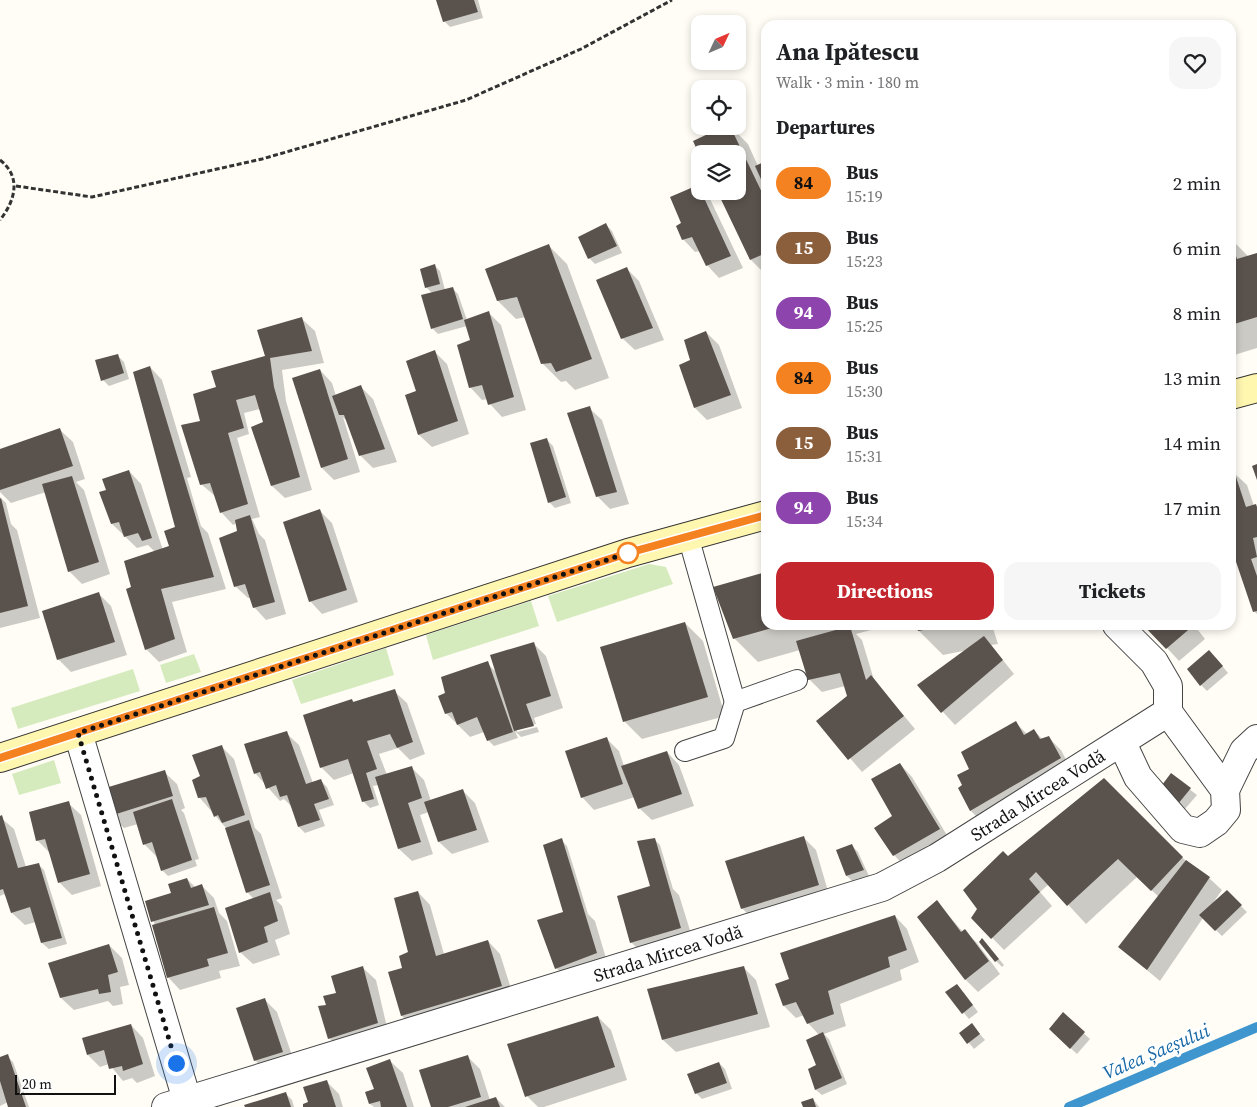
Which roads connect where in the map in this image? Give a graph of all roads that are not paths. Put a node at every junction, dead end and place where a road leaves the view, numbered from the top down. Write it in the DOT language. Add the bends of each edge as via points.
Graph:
graph roads {
  1 [pos="1257,388"];
  2 [pos="1236,394"];
  3 [pos="761,516"];
  4 [pos="688,536"];
  5 [pos="1121,630"];
  6 [pos="797,680"];
  7 [pos="735,702"];
  8 [pos="1168,712"];
  9 [pos="78,733"];
  10 [pos="1257,739"];
  11 [pos="1122,743"];
  12 [pos="685,751"];
  13 [pos="0,758"];
  14 [pos="1225,790"];
  15 [pos="177,1104"];
  1 -- 2 [label="main road"];
  3 -- 4 [label="main road"];
  4 -- 7 [label="lane"];
  4 -- 9 [label="main road"];
  5 -- 8 [label="street" via="1154,662 1168,686"];
  6 -- 7 [label="lane"];
  7 -- 12 [label="lane" via="724,738"];
  8 -- 11 [label="street, Strada Mircea Vodă"];
  8 -- 14 [label="street"];
  9 -- 13 [label="main road"];
  9 -- 15 [label="street, Strada Mircea Vodă"];
  10 -- 14 [label="street" via="1244,751"];
  11 -- 14 [label="street, Strada Mircea Vodă" via="1138,778 1183,829 1200,833 1216,822 1226,810"];
  11 -- 15 [label="street, Strada Mircea Vodă" via="936,858 882,887"];
}
